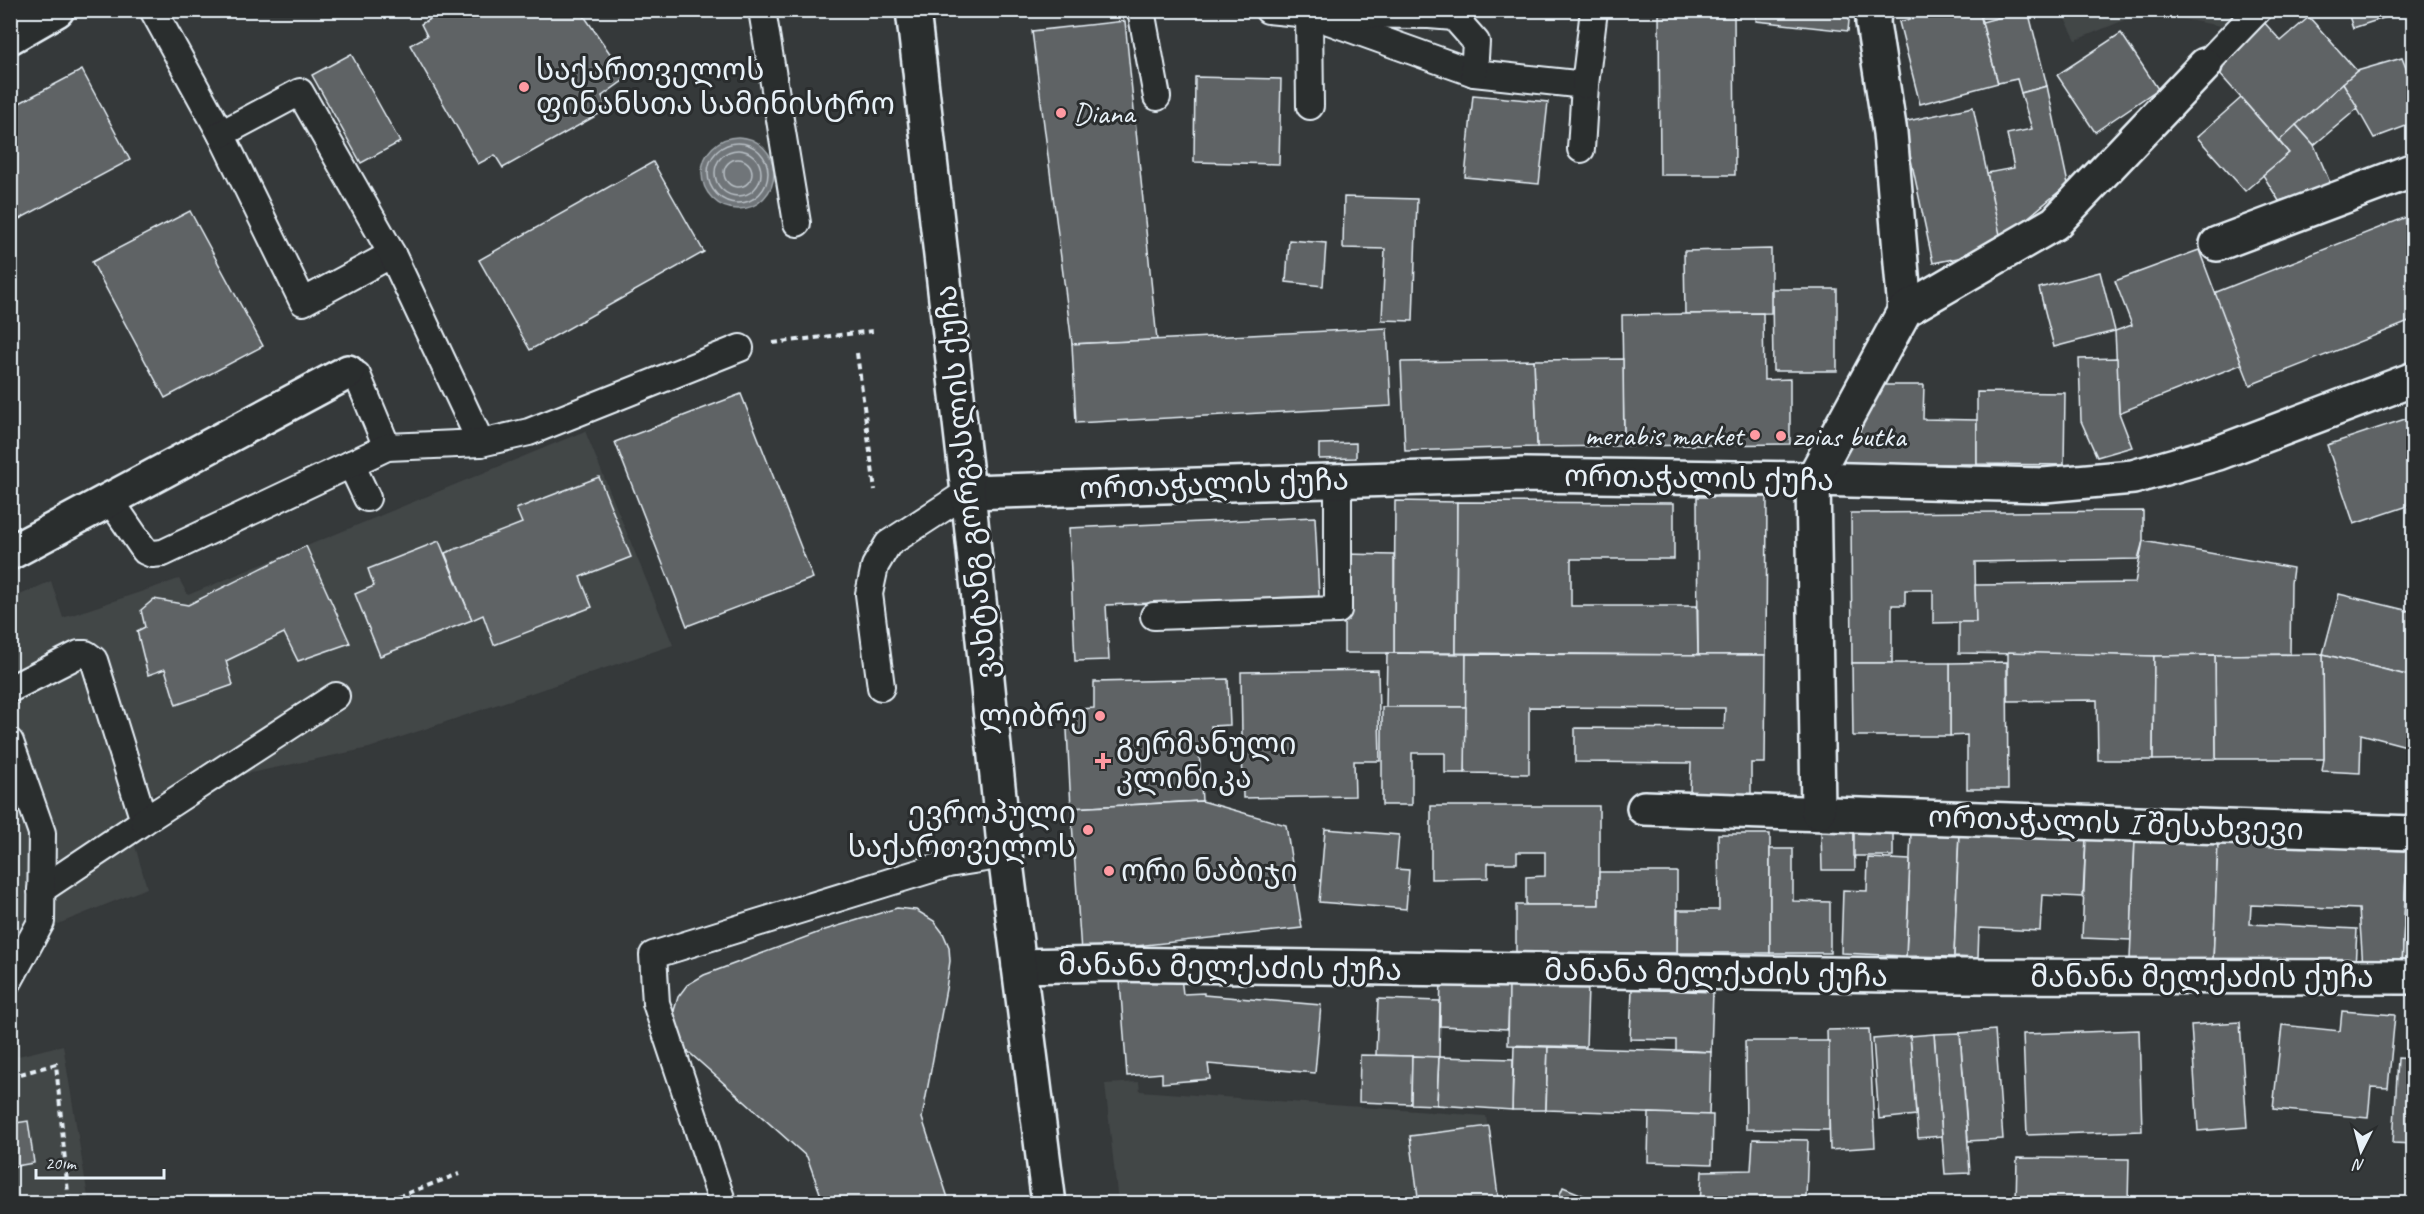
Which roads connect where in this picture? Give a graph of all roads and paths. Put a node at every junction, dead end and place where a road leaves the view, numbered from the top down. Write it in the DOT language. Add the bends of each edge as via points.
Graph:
graph roads {
  1 [pos="57,10"];
  2 [pos="153,10"];
  3 [pos="762,10"];
  4 [pos="913,10"];
  5 [pos="1141,10"];
  6 [pos="1268,10"];
  7 [pos="1594,10"];
  8 [pos="1874,10"];
  9 [pos="2258,10"];
  10 [pos="1309,14"];
  11 [pos="10,37"];
  12 [pos="2205,64"];
  13 [pos="1474,73"];
  14 [pos="1586,85"];
  15 [pos="1157,98"];
  16 [pos="1310,106"];
  17 [pos="220,134"];
  18 [pos="1581,149"];
  19 [pos="2414,170"];
  20 [pos="797,223"];
  21 [pos="2217,244"];
  22 [pos="392,254"];
  23 [pos="1905,310"];
  24 [pos="873,331"];
  25 [pos="740,348"];
  26 [pos="857,353"];
  27 [pos="348,372"];
  28 [pos="2414,379"];
  29 [pos="481,443"];
  30 [pos="387,447"];
  31 [pos="351,464"];
  32 [pos="1813,479"];
  33 [pos="1338,481"];
  34 [pos="875,490"];
  35 [pos="969,492"];
  36 [pos="367,498"];
  37 [pos="110,500"];
  38 [pos="10,553"];
  39 [pos="1154,616"];
  40 [pos="881,687"];
  41 [pos="10,689"];
  42 [pos="336,696"];
  43 [pos="10,742"];
  44 [pos="1644,808"];
  45 [pos="1818,812"];
  46 [pos="144,821"];
  47 [pos="2414,833"];
  48 [pos="1005,855"];
  49 [pos="41,890"];
  50 [pos="1018,966"];
  51 [pos="2414,977"];
  52 [pos="10,979"];
  53 [pos="10,1077"];
  54 [pos="459,1174"];
  55 [pos="69,1203"];
  56 [pos="378,1203"];
  57 [pos="723,1203"];
  58 [pos="1049,1203"];
  1 -- 11 [label="street"];
  2 -- 17 [label="lane"];
  3 -- 20 [label="lane"];
  4 -- 35 [label="street, ვახტანგ გორგასლის ქუჩა"];
  5 -- 15 [label="lane"];
  6 -- 10 [label="lane"];
  7 -- 14 [label="lane"];
  8 -- 23 [label="street" via="1890,134"];
  9 -- 12 [label="lane"];
  10 -- 13 [label="lane"];
  10 -- 13 [label="lane" via="1454,17 1476,42"];
  10 -- 16 [label="lane"];
  12 -- 23 [label="street" via="2055,223"];
  13 -- 14 [label="lane"];
  14 -- 18 [label="lane"];
  17 -- 22 [label="lane" via="300,92"];
  17 -- 22 [label="lane" via="303,303"];
  19 -- 21 [label="street"];
  22 -- 29 [label="lane"];
  23 -- 32 [label="street"];
  24 -- 25 [label="path"];
  25 -- 29 [label="lane" via="529,432"];
  26 -- 34 [label="path"];
  27 -- 30 [label="lane" via="357,375"];
  27 -- 37 [label="street"];
  28 -- 32 [label="street, ორთაჭალის ქუჩა" via="2218,453 2133,477 2044,485"];
  29 -- 30 [label="lane"];
  30 -- 31 [label="lane"];
  31 -- 36 [label="lane"];
  31 -- 37 [label="lane" via="163,554 145,551"];
  32 -- 33 [label="street, ორთაჭალის ქუჩა" via="1524,475"];
  32 -- 45 [label="street"];
  33 -- 35 [label="street, ორთაჭალის ქუჩა"];
  33 -- 39 [label="lane" via="1338,610"];
  35 -- 40 [label="lane" via="888,544 875,566 869,594"];
  35 -- 48 [label="street, ვახტანგ გორგასლის ქუჩა"];
  37 -- 38 [label="street"];
  41 -- 46 [label="lane" via="79,654 94,660"];
  42 -- 46 [label="lane"];
  43 -- 49 [label="lane" via="42,833"];
  44 -- 45 [label="street, ორთაჭალის I შესახვევი"];
  45 -- 47 [label="street, ორთაჭალის I შესახვევი"];
  46 -- 49 [label="lane"];
  48 -- 50 [label="street, ვახტანგ გორგასლის ქუჩა"];
  48 -- 57 [label="lane" via="948,864 653,955 656,1003"];
  49 -- 52 [label="lane" via="41,922"];
  50 -- 51 [label="street, მანანა მელქაძის ქუჩა"];
  50 -- 58 [label="street, ვახტანგ გორგასლის ქუჩა"];
  53 -- 55 [label="path" via="56,1064"];
  54 -- 56 [label="path"];
}
